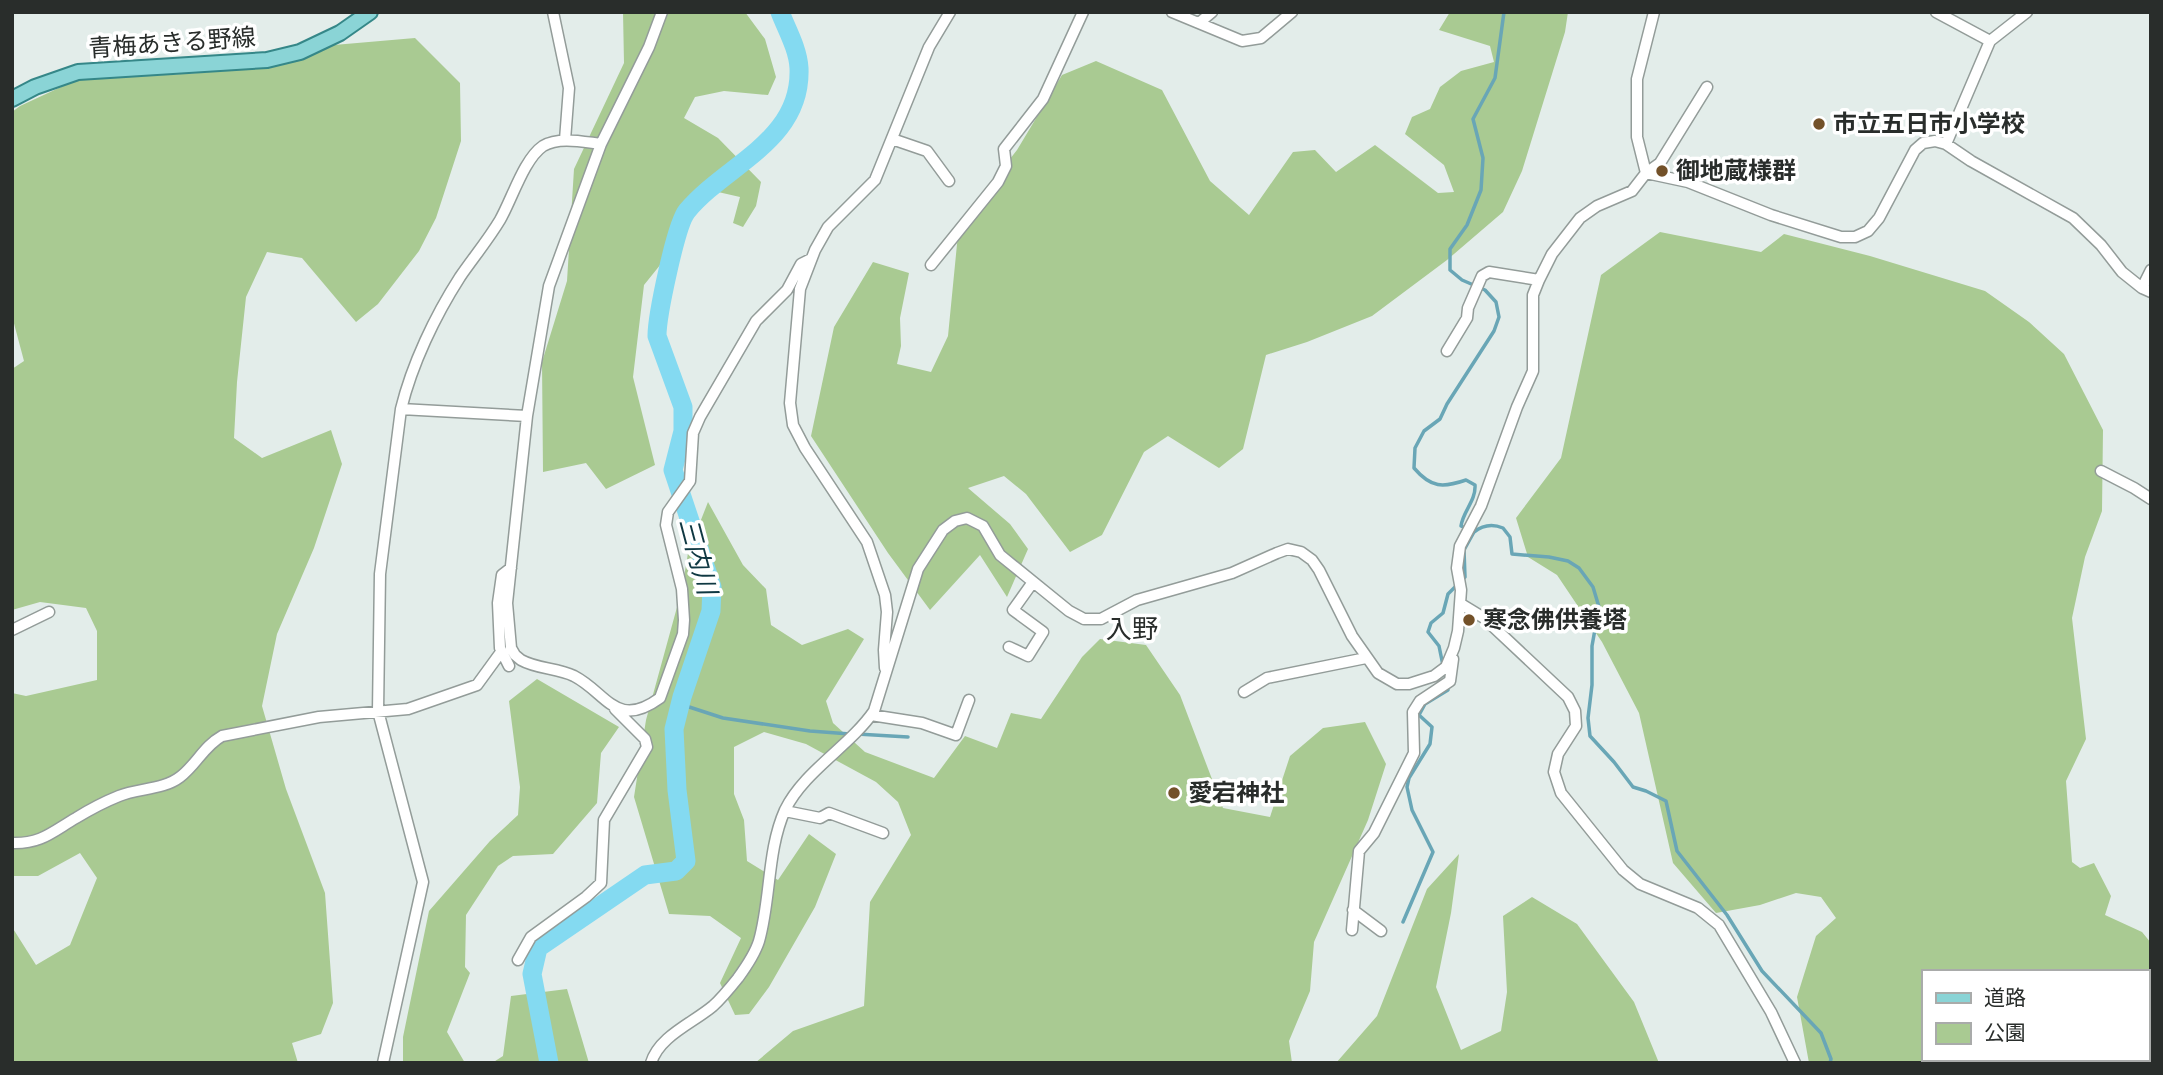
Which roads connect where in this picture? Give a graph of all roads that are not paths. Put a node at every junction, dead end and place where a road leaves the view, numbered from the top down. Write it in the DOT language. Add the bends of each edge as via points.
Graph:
graph roads {
  1 [pos="370,12"];
  2 [pos="553,12"];
  3 [pos="662,12"];
  4 [pos="950,12"];
  5 [pos="1083,12"];
  6 [pos="1172,12"];
  7 [pos="1212,12"];
  8 [pos="1292,12"];
  9 [pos="1654,12"];
  10 [pos="1936,12"];
  11 [pos="2027,12"];
  12 [pos="1199,23"];
  13 [pos="1990,41"];
  14 [pos="1707,87"];
  15 [pos="12,99"];
  16 [pos="892,139"];
  17 [pos="565,140"];
  18 [pos="601,144"];
  19 [pos="1946,144"];
  20 [pos="1646,173"];
  21 [pos="949,181"];
  22 [pos="811,259"];
  23 [pos="931,265"];
  24 [pos="2151,270"];
  25 [pos="1539,280"];
  26 [pos="2146,290"];
  27 [pos="1447,351"];
  28 [pos="401,410"];
  29 [pos="527,416"];
  30 [pos="2101,471"];
  31 [pos="2151,499"];
  32 [pos="511,568"];
  33 [pos="1033,582"];
  34 [pos="1461,604"];
  35 [pos="49,612"];
  36 [pos="12,630"];
  37 [pos="1009,647"];
  38 [pos="1454,648"];
  39 [pos="501,652"];
  40 [pos="1366,658"];
  41 [pos="509,666"];
  42 [pos="886,675"];
  43 [pos="1244,692"];
  44 [pos="969,701"];
  45 [pos="615,709"];
  46 [pos="378,711"];
  47 [pos="871,715"];
  48 [pos="785,811"];
  49 [pos="883,833"];
  50 [pos="12,843"];
  51 [pos="1353,910"];
  52 [pos="1352,930"];
  53 [pos="1381,930"];
  54 [pos="518,960"];
  55 [pos="383,1063"];
  56 [pos="651,1063"];
  57 [pos="1794,1063"];
  1 -- 15 [label="main road, 青梅あきる野線" via="300,52 267,60 78,72"];
  2 -- 17 [label="street" via="569,88"];
  3 -- 18 [label="street"];
  4 -- 16 [label="street" via="929,47"];
  5 -- 23 [label="street" via="1043,99 1004,149 1006,166 998,182"];
  6 -- 12 [label="street"];
  7 -- 12 [label="street"];
  8 -- 12 [label="street" via="1253,40 1242,41"];
  9 -- 20 [label="street" via="1637,79 1637,137"];
  10 -- 13 [label="street"];
  11 -- 13 [label="street"];
  13 -- 19 [label="street"];
  14 -- 20 [label="street" via="1660,163"];
  16 -- 21 [label="street" via="927,151"];
  16 -- 22 [label="street" via="876,180 828,228"];
  17 -- 18 [label="street"];
  17 -- 28 [label="street" via="537,150 526,168 417,358"];
  18 -- 29 [label="street" via="549,286"];
  19 -- 20 [label="street" via="1936,141 1915,150 1879,218 1855,237 1841,237 1688,182"];
  19 -- 26 [label="street" via="2073,218 2122,272"];
  20 -- 25 [label="street" via="1633,191 1580,218"];
  22 -- 42 [label="street" via="800,289 790,403 793,425 867,542 885,595"];
  22 -- 45 [label="street" via="756,321 699,417 693,433 690,481 668,512 666,525 682,589 683,634 660,698 638,709"];
  24 -- 26 [label="street"];
  25 -- 27 [label="street" via="1489,272 1482,276 1467,318"];
  25 -- 34 [label="street" via="1533,295 1533,371 1481,506 1460,545"];
  28 -- 29 [label="street"];
  28 -- 46 [label="street" via="380,574"];
  29 -- 32 [label="street"];
  30 -- 31 [label="street"];
  32 -- 39 [label="street" via="502,575 498,603"];
  32 -- 45 [label="street" via="507,603 515,655 526,663 572,675"];
  33 -- 37 [label="street" via="1013,610 1043,632 1028,656"];
  33 -- 40 [label="street" via="1069,611 1084,619 1101,619 1137,600 1232,573 1288,549 1312,560"];
  33 -- 42 [label="street" via="1000,555 983,526 967,518 955,521 943,530 918,569"];
  34 -- 38 [label="street"];
  34 -- 57 [label="street" via="1484,618 1568,696 1576,726 1558,754 1554,772 1561,793 1623,870 1640,884 1698,908 1719,925 1771,1012"];
  35 -- 36 [label="street"];
  38 -- 40 [label="street" via="1446,667 1409,684 1388,680"];
  38 -- 51 [label="street" via="1450,681 1420,701 1413,712 1414,754 1374,833 1359,851"];
  39 -- 41 [label="street"];
  39 -- 46 [label="street" via="477,685 408,709"];
  40 -- 43 [label="street" via="1267,678"];
  42 -- 47 [label="street"];
  44 -- 47 [label="street" via="956,735 922,723"];
  45 -- 54 [label="street" via="645,739 647,747 604,820 601,883 531,937"];
  46 -- 50 [label="street" via="222,736 168,783 121,795 43,839"];
  46 -- 55 [label="street" via="424,882"];
  47 -- 48 [label="street"];
  48 -- 49 [label="street" via="820,818 829,813"];
  48 -- 56 [label="street" via="754,953 728,991 658,1048"];
  51 -- 52 [label="street"];
  51 -- 53 [label="street"];
}
